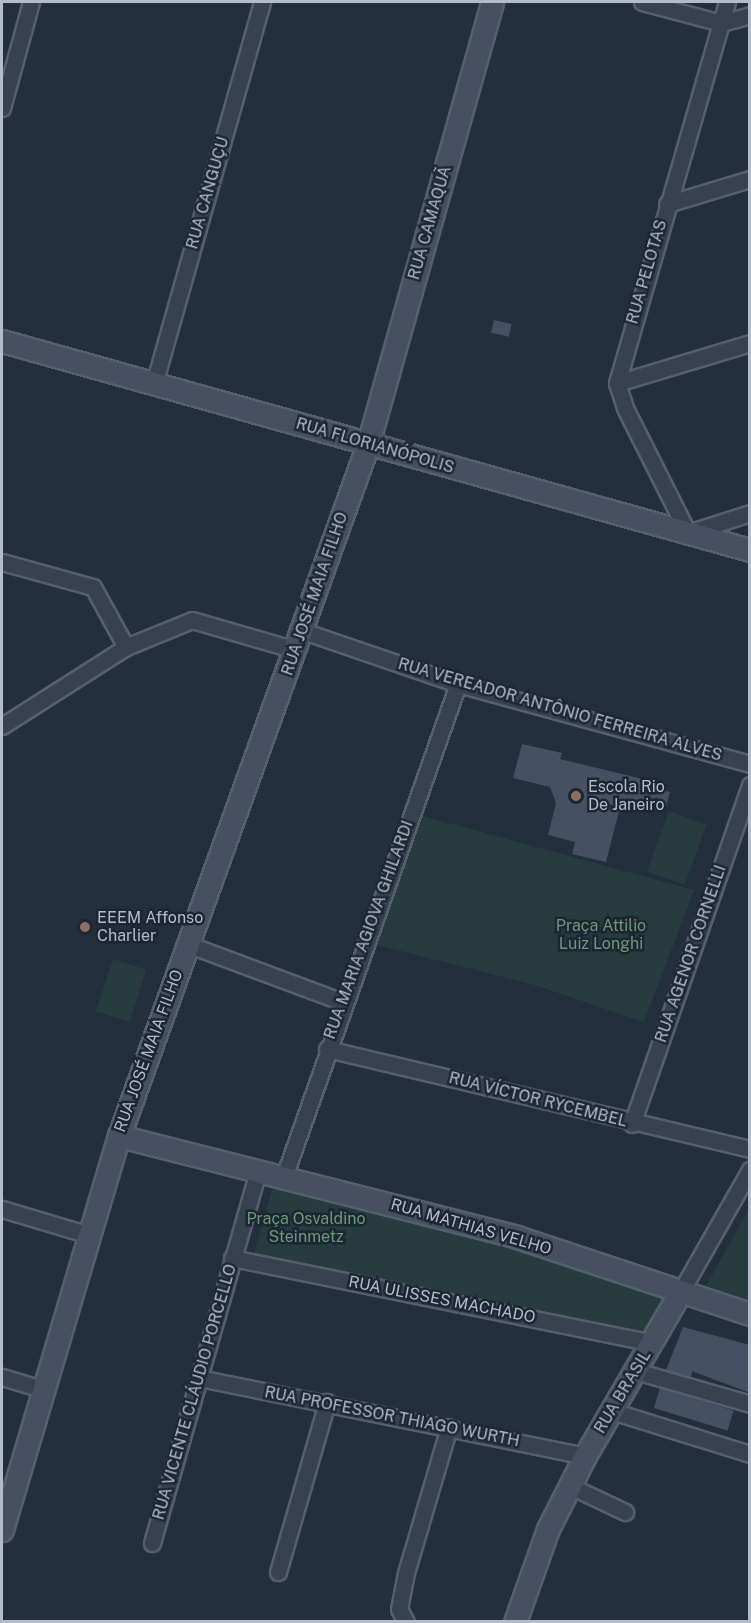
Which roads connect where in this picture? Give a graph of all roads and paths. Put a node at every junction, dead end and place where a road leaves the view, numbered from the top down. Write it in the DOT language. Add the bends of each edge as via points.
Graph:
graph roads {
  1 [pos="31,2"];
  2 [pos="262,2"];
  3 [pos="492,2"];
  4 [pos="642,2"];
  5 [pos="727,2"];
  6 [pos="750,15"];
  7 [pos="721,23"];
  8 [pos="2,108"];
  9 [pos="750,179"];
  10 [pos="667,204"];
  11 [pos="2,341"];
  12 [pos="750,343"];
  13 [pos="617,383"];
  14 [pos="154,384"];
  15 [pos="368,444"];
  16 [pos="750,513"];
  17 [pos="688,533"];
  18 [pos="750,550"];
  19 [pos="2,562"];
  20 [pos="300,641"];
  21 [pos="126,647"];
  22 [pos="458,684"];
  23 [pos="3,721"];
  24 [pos="750,764"];
  25 [pos="750,785"];
  26 [pos="188,944"];
  27 [pos="343,1002"];
  28 [pos="327,1049"];
  29 [pos="632,1124"];
  30 [pos="118,1136"];
  31 [pos="750,1149"];
  32 [pos="750,1170"];
  33 [pos="258,1171"];
  34 [pos="284,1177"];
  35 [pos="2,1209"];
  36 [pos="86,1234"];
  37 [pos="232,1258"];
  38 [pos="680,1293"];
  39 [pos="750,1314"];
  40 [pos="652,1342"];
  41 [pos="636,1371"];
  42 [pos="2,1377"];
  43 [pos="199,1378"];
  44 [pos="42,1389"];
  45 [pos="327,1402"];
  46 [pos="750,1404"];
  47 [pos="612,1411"];
  48 [pos="449,1428"];
  49 [pos="750,1454"];
  50 [pos="585,1456"];
  51 [pos="570,1486"];
  52 [pos="625,1512"];
  53 [pos="2,1530"];
  54 [pos="152,1543"];
  55 [pos="278,1572"];
  56 [pos="518,1621"];
  57 [pos="406,1622"];
  1 -- 8 [label="street"];
  2 -- 14 [label="street, RUA CANGUÇU"];
  3 -- 15 [label="street, RUA CAMAQUÃ"];
  4 -- 7 [label="street"];
  5 -- 7 [label="street, RUA PELOTAS"];
  6 -- 7 [label="street"];
  7 -- 10 [label="street, RUA PELOTAS"];
  9 -- 10 [label="street"];
  10 -- 13 [label="street, RUA PELOTAS"];
  11 -- 14 [label="street, RUA FLORIANÓPOLIS"];
  12 -- 13 [label="street"];
  13 -- 17 [label="street" via="625,408"];
  14 -- 15 [label="street, RUA FLORIANÓPOLIS"];
  15 -- 17 [label="street, RUA FLORIANÓPOLIS"];
  15 -- 20 [label="street, RUA JOSÉ MAIA FILHO"];
  16 -- 17 [label="street"];
  17 -- 18 [label="street, RUA FLORIANÓPOLIS"];
  19 -- 21 [label="street" via="93,587"];
  20 -- 21 [label="street, RUA VEREADOR ANTÔNIO FERREIRA ALVES" via="192,620"];
  20 -- 22 [label="street, RUA VEREADOR ANTÔNIO FERREIRA ALVES"];
  20 -- 26 [label="street, RUA JOSÉ MAIA FILHO"];
  21 -- 23 [label="street, RUA VEREADOR ANTÔNIO FERREIRA ALVES"];
  22 -- 24 [label="street, RUA VEREADOR ANTÔNIO FERREIRA ALVES"];
  22 -- 27 [label="street, RUA MARIA AGIOVA GHILARDI"];
  25 -- 29 [label="street, RUA AGENOR CORNELLI"];
  26 -- 27 [label="street"];
  26 -- 30 [label="street, RUA JOSÉ MAIA FILHO"];
  27 -- 28 [label="street, RUA MARIA AGIOVA GHILARDI"];
  28 -- 29 [label="street, RUA VÍCTOR RYCEMBEL"];
  28 -- 34 [label="street, RUA MARIA AGIOVA GHILARDI"];
  29 -- 31 [label="street, RUA VÍCTOR RYCEMBEL"];
  30 -- 33 [label="street, RUA MATHIAS VELHO"];
  30 -- 36 [label="street, RUA JOSÉ MAIA FILHO"];
  32 -- 38 [label="street, RUA BRASIL"];
  33 -- 34 [label="street, RUA MATHIAS VELHO"];
  33 -- 37 [label="street, RUA VICENTE CLÁUDIO PORCELLO"];
  34 -- 38 [label="street, RUA MATHIAS VELHO" via="517,1237"];
  35 -- 36 [label="street"];
  36 -- 44 [label="street, RUA JOSÉ MAIA FILHO"];
  37 -- 40 [label="street, RUA ULISSES MACHADO"];
  37 -- 43 [label="street, RUA VICENTE CLÁUDIO PORCELLO"];
  38 -- 39 [label="street, RUA MATHIAS VELHO"];
  38 -- 40 [label="street, RUA BRASIL"];
  40 -- 41 [label="street, RUA BRASIL"];
  41 -- 46 [label="street"];
  41 -- 47 [label="street, RUA BRASIL"];
  42 -- 44 [label="street"];
  43 -- 45 [label="street, RUA PROFESSOR THIAGO WURTH"];
  43 -- 54 [label="street, RUA VICENTE CLÁUDIO PORCELLO"];
  44 -- 53 [label="street, RUA JOSÉ MAIA FILHO"];
  45 -- 48 [label="street, RUA PROFESSOR THIAGO WURTH"];
  45 -- 55 [label="street"];
  47 -- 49 [label="street"];
  47 -- 50 [label="street, RUA BRASIL"];
  48 -- 50 [label="street, RUA PROFESSOR THIAGO WURTH"];
  48 -- 57 [label="street" via="406,1573 399,1609"];
  50 -- 51 [label="street, RUA BRASIL"];
  51 -- 52 [label="street"];
  51 -- 56 [label="street, RUA BRASIL" via="548,1529"];
}
